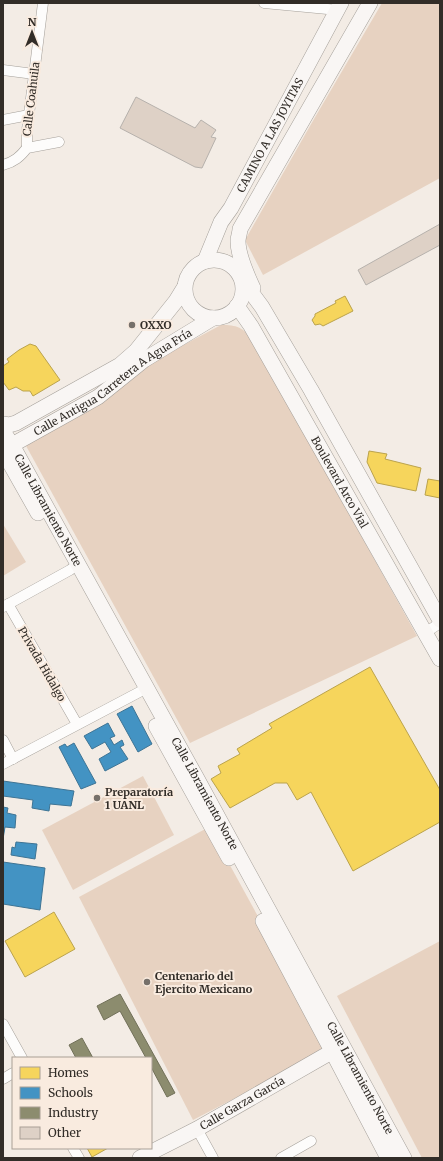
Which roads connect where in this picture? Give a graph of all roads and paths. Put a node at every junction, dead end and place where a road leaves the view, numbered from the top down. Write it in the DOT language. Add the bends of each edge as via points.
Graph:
graph roads {
  1 [pos="43,3"];
  2 [pos="264,3"];
  3 [pos="368,5"];
  4 [pos="339,7"];
  5 [pos="3,70"];
  6 [pos="34,74"];
  7 [pos="29,115"];
  8 [pos="3,120"];
  9 [pos="59,142"];
  10 [pos="27,148"];
  11 [pos="3,166"];
  12 [pos="205,261"];
  13 [pos="242,280"];
  14 [pos="184,288"];
  15 [pos="258,300"];
  16 [pos="237,306"];
  17 [pos="213,318"];
  18 [pos="120,365"];
  19 [pos="3,424"];
  20 [pos="3,431"];
  21 [pos="6,448"];
  22 [pos="74,567"];
  23 [pos="5,606"];
  24 [pos="440,620"];
  25 [pos="440,623"];
  26 [pos="425,633"];
  27 [pos="439,654"];
  28 [pos="142,690"];
  29 [pos="77,724"];
  30 [pos="3,740"];
  31 [pos="13,759"];
  32 [pos="3,764"];
  33 [pos="3,1024"];
  34 [pos="338,1048"];
  35 [pos="21,1057"];
  36 [pos="12,1074"];
  37 [pos="3,1079"];
  38 [pos="197,1129"];
  39 [pos="311,1141"];
  40 [pos="74,1149"];
  41 [pos="145,1157"];
  42 [pos="79,1158"];
  43 [pos="213,1158"];
  44 [pos="281,1158"];
  45 [pos="388,1158"];
  46 [pos="404,1158"];
  1 -- 6 [label="street, Calle Coahuila"];
  2 -- 4 [label="street"];
  3 -- 15 [label="street" via="240,228 240,253"];
  4 -- 12 [label="street, CAMINO A LAS JOYITAS" via="232,208 221,222"];
  5 -- 6 [label="street"];
  6 -- 7 [label="street, Calle Coahuila"];
  7 -- 8 [label="street"];
  7 -- 10 [label="street, Calle Coahuila"];
  9 -- 10 [label="street"];
  10 -- 11 [label="street" via="22,155"];
  12 -- 13 [label="street" via="223,261 231,265"];
  12 -- 14 [label="street" via="190,271"];
  13 -- 15 [label="street, Boulevard Arco Vial"];
  13 -- 16 [label="street" via="243,289"];
  14 -- 17 [label="street" via="186,297 196,312"];
  14 -- 18 [label="street, Calle Antigua Carretera A Agua Fría" via="136,351"];
  15 -- 24 [label="street, Boulevard Arco Vial"];
  16 -- 17 [label="street" via="222,316"];
  16 -- 26 [label="street, Boulevard Arco Vial" via="251,326"];
  17 -- 21 [label="street, Calle Antigua Carretera A Agua Fría" via="144,360 98,397"];
  18 -- 19 [label="street" via="16,423"];
  18 -- 21 [label="street" via="103,387"];
  20 -- 21 [label="street, Calle Libramiento Norte"];
  21 -- 22 [label="street, Calle Libramiento Norte"];
  22 -- 23 [label="street"];
  22 -- 28 [label="street, Calle Libramiento Norte"];
  23 -- 29 [label="street, Privada Hidalgo"];
  25 -- 26 [label="street"];
  26 -- 27 [label="street, Boulevard Arco Vial"];
  28 -- 29 [label="street"];
  28 -- 34 [label="street, Calle Libramiento Norte" via="250,896 297,973"];
  29 -- 31 [label="street"];
  30 -- 31 [label="street"];
  31 -- 32 [label="street"];
  33 -- 35 [label="street"];
  34 -- 38 [label="street, Calle Garza García"];
  34 -- 45 [label="street, Calle Libramiento Norte"];
  34 -- 46 [label="street, Calle Libramiento Norte"];
  36 -- 37 [label="street"];
  38 -- 41 [label="street, Calle Garza García"];
  38 -- 43 [label="street"];
  39 -- 44 [label="street"];
  40 -- 42 [label="street"];
}
